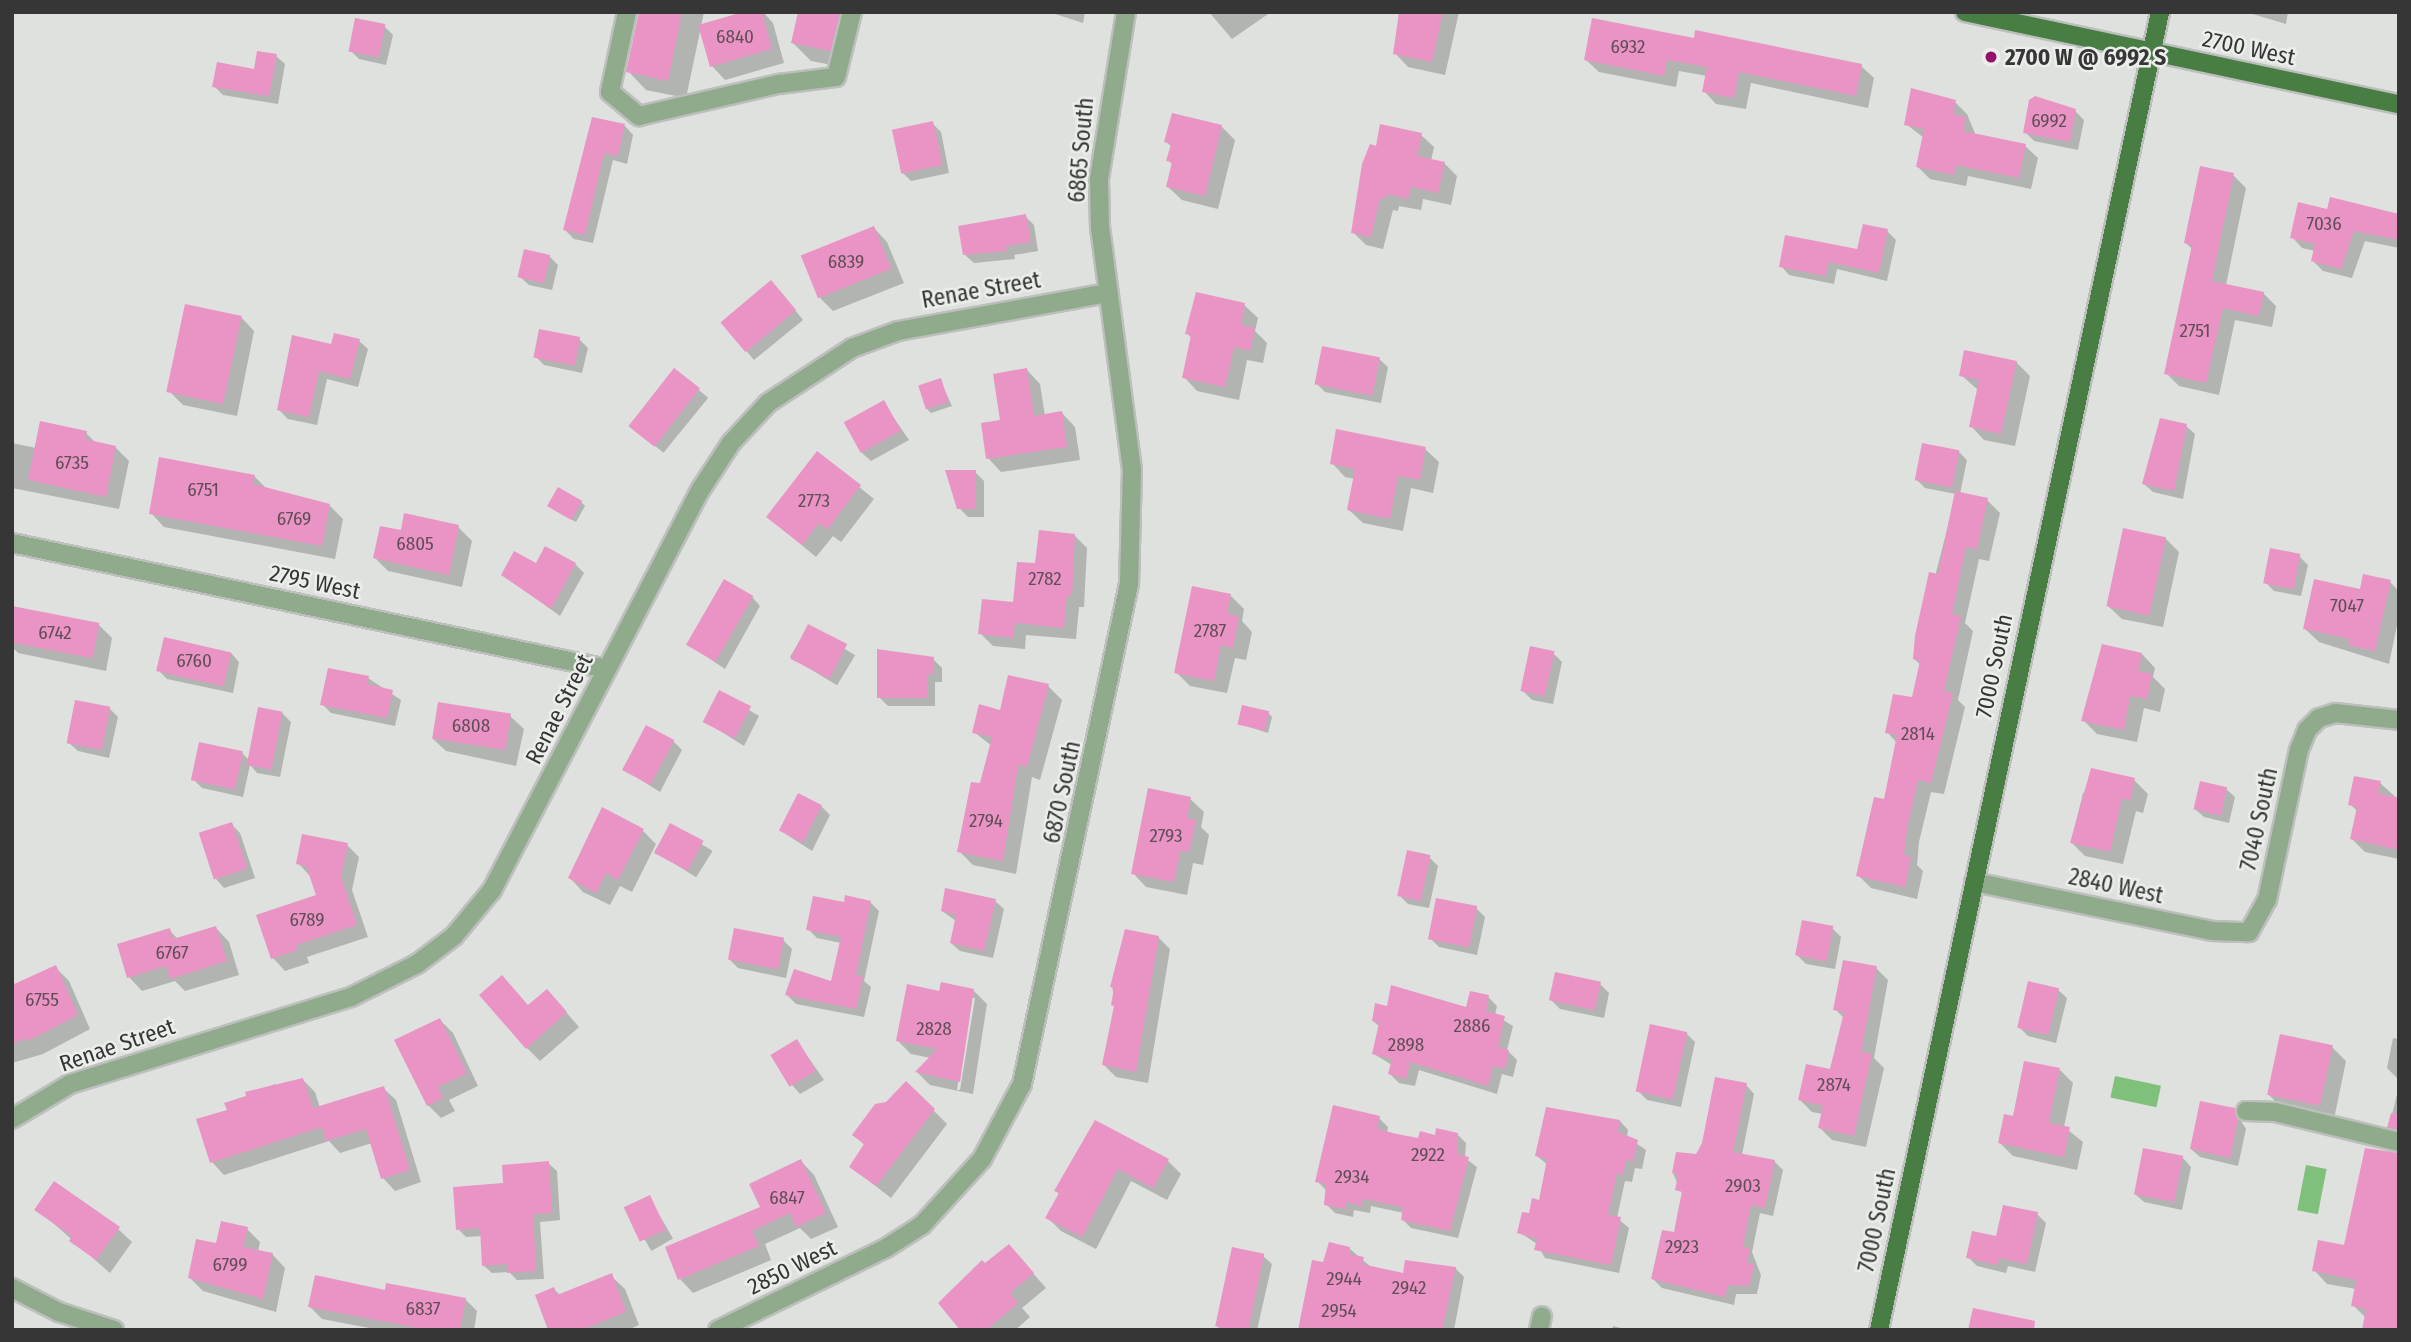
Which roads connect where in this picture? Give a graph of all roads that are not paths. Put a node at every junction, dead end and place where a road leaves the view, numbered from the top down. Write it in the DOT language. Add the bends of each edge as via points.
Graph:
graph roads {
  1 [pos="626,12"];
  2 [pos="852,12"];
  3 [pos="1126,12"];
  4 [pos="1965,12"];
  5 [pos="2160,12"];
  6 [pos="2152,52"];
  7 [pos="2399,104"];
  8 [pos="1108,293"];
  9 [pos="12,543"];
  10 [pos="607,669"];
  11 [pos="2399,720"];
  12 [pos="1974,882"];
  13 [pos="2249,932"];
  14 [pos="2246,1111"];
  15 [pos="12,1119"];
  16 [pos="2399,1142"];
  17 [pos="886,1248"];
  18 [pos="12,1288"];
  19 [pos="114,1330"];
  20 [pos="718,1330"];
  21 [pos="1880,1330"];
  1 -- 2 [label="street" via="610,92 639,116 779,84 836,77"];
  3 -- 8 [label="street, 6865 South" via="1099,178"];
  4 -- 6 [label="main road, 2700 West"];
  5 -- 6 [label="main road, 7000 South"];
  6 -- 7 [label="main road, 2700 West"];
  6 -- 12 [label="main road, 7000 South"];
  8 -- 10 [label="street, Renae Street" via="898,331 852,348 768,403 731,443 701,489"];
  8 -- 17 [label="street, 6870 South" via="1132,470 1129,584 1034,1043 1017,1096 982,1159 922,1225"];
  9 -- 10 [label="street, 2795 West"];
  10 -- 15 [label="street, Renae Street" via="492,890 454,936 417,964 351,997 70,1084"];
  11 -- 13 [label="street, 7040 South" via="2359,712 2319,718 2307,730 2267,900"];
  12 -- 13 [label="street, 2840 West" via="2212,931"];
  12 -- 21 [label="main road, 7000 South"];
  14 -- 16 [label="street" via="2275,1112"];
  17 -- 20 [label="street, 2850 West"];
  18 -- 19 [label="street" via="59,1312"];
}
